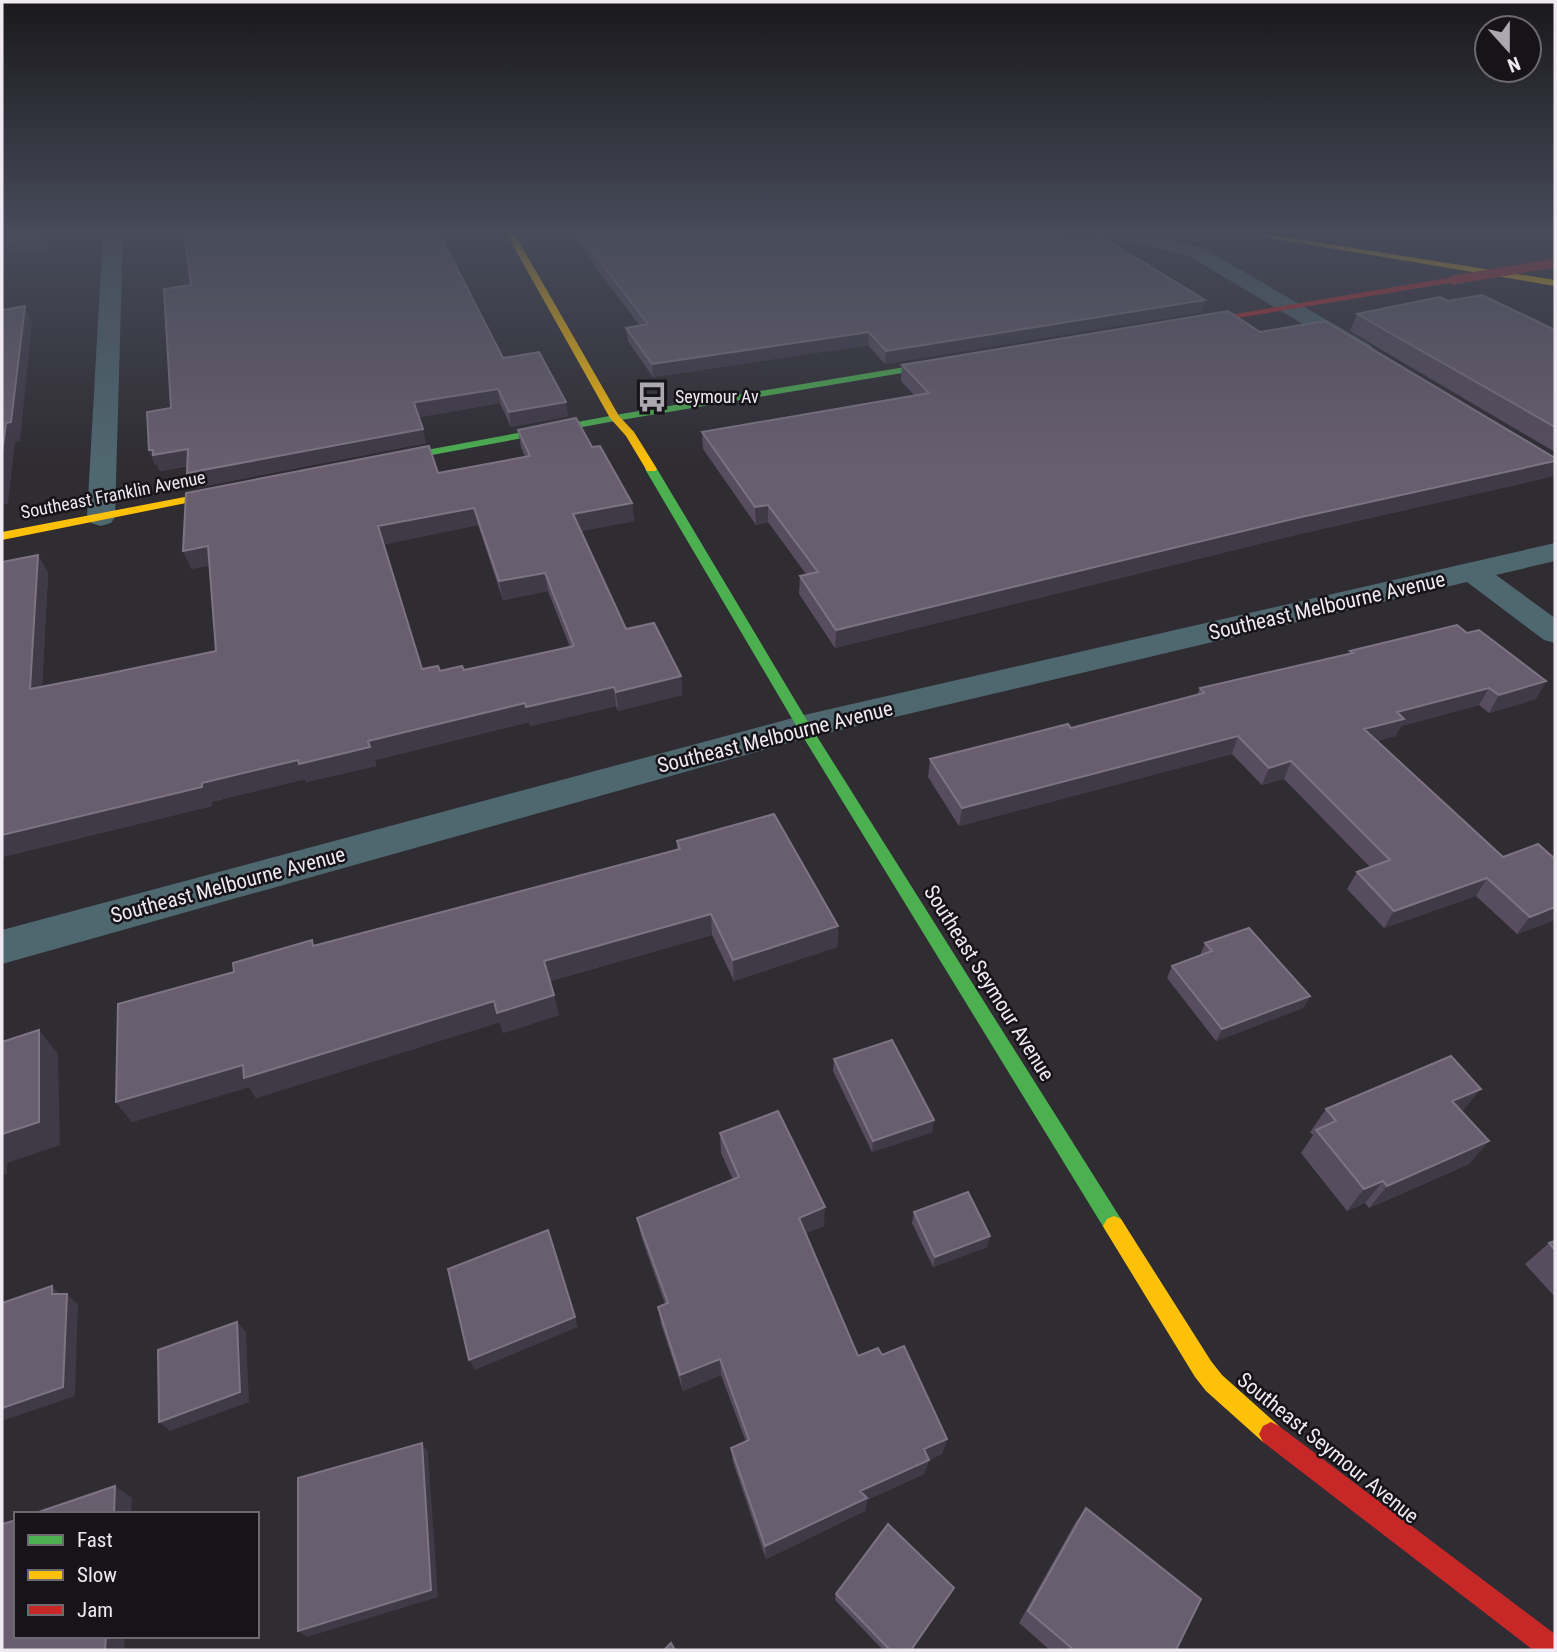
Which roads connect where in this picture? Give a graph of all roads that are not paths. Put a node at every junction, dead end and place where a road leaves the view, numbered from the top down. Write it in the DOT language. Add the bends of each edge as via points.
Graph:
graph roads {
  1 [pos="110,310"];
  2 [pos="554,310"];
  3 [pos="1265,310"];
  4 [pos="1297,310"];
  5 [pos="1161,327"];
  6 [pos="1377,359"];
  7 [pos="968,360"];
  8 [pos="615,418"];
  9 [pos="357,467"];
  10 [pos="249,488"];
  11 [pos="101,517"];
  12 [pos="2,536"];
  13 [pos="1555,552"];
  14 [pos="1473,572"];
  15 [pos="1555,633"];
  16 [pos="804,727"];
  17 [pos="2,947"];
  18 [pos="1554,1650"];
  1 -- 11 [label="street"];
  2 -- 8 [label="main road, Southeast Seymour Avenue"];
  3 -- 5 [label="main road"];
  4 -- 6 [label="street"];
  7 -- 8 [label="main road"];
  8 -- 9 [label="main road"];
  8 -- 16 [label="main road, Southeast Seymour Avenue" via="630,433"];
  10 -- 11 [label="main road, Southeast Franklin Avenue"];
  11 -- 12 [label="main road, Southeast Franklin Avenue"];
  13 -- 14 [label="street, Southeast Melbourne Avenue"];
  14 -- 15 [label="street"];
  14 -- 16 [label="street, Southeast Melbourne Avenue"];
  16 -- 17 [label="street, Southeast Melbourne Avenue"];
  16 -- 18 [label="main road, Southeast Seymour Avenue" via="1214,1383 1281,1443"];
}
